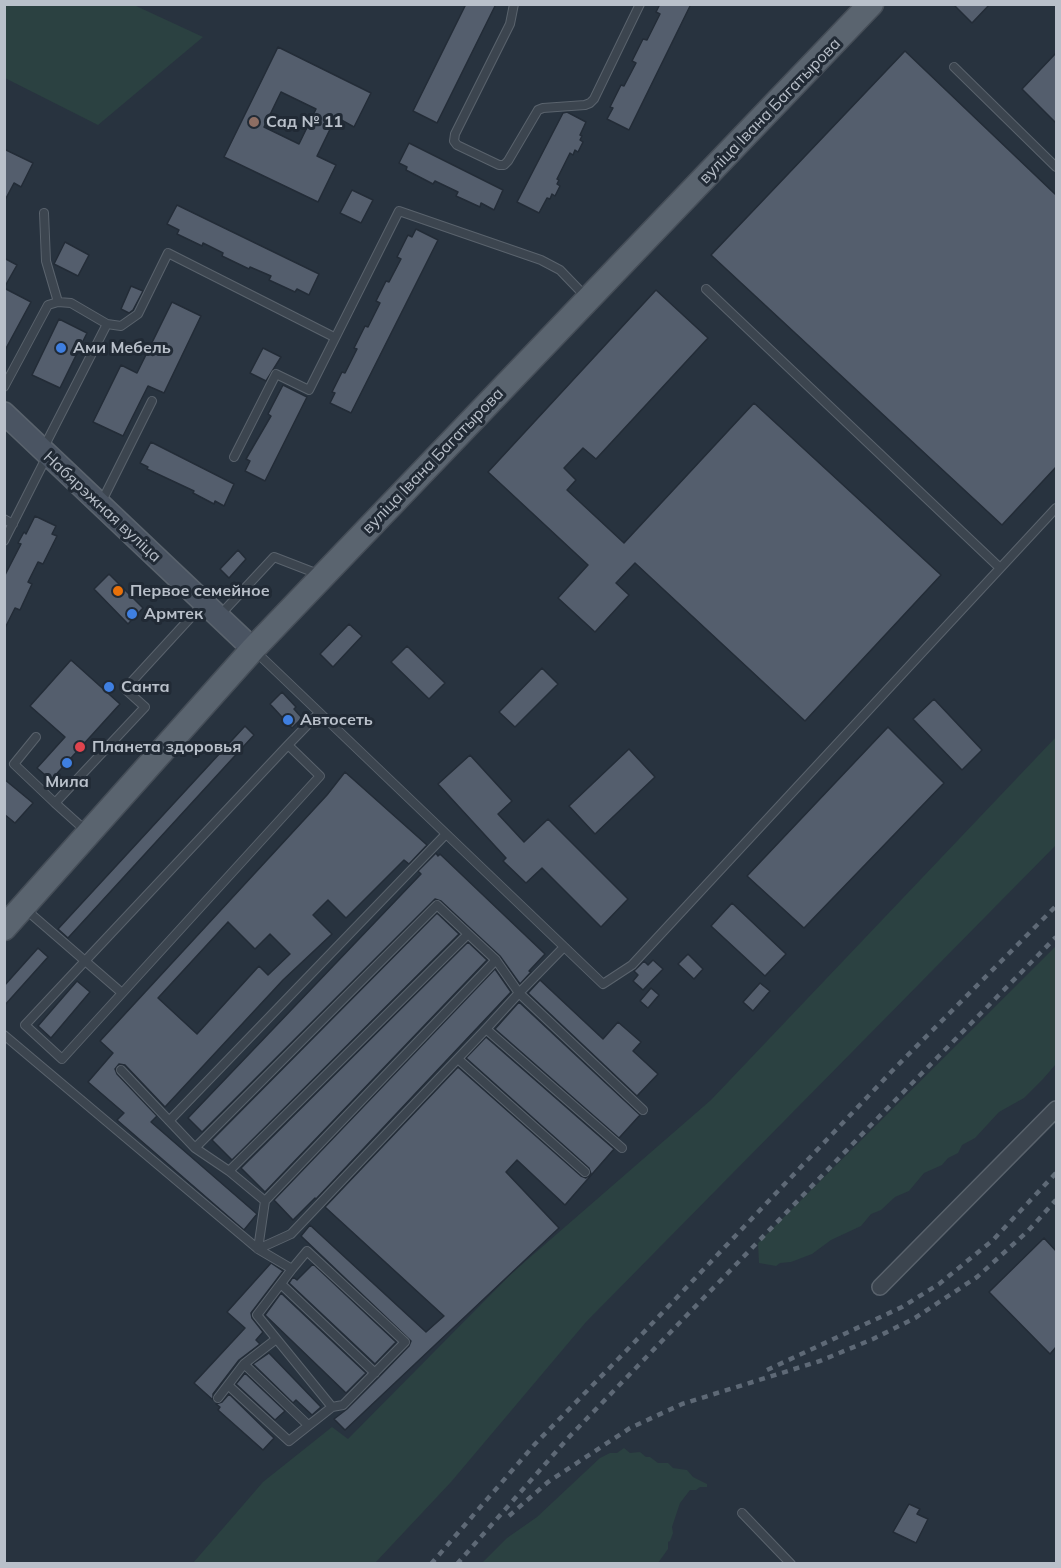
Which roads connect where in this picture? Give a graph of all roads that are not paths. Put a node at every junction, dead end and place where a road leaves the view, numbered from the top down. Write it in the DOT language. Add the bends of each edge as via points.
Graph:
graph roads {
  1 [pos="514,4"];
  2 [pos="640,4"];
  3 [pos="864,6"];
  4 [pos="954,67"];
  5 [pos="1056,166"];
  6 [pos="44,213"];
  7 [pos="706,289"];
  8 [pos="589,300"];
  9 [pos="58,302"];
  10 [pos="107,324"];
  11 [pos="334,337"];
  12 [pos="4,387"];
  13 [pos="152,400"];
  14 [pos="4,414"];
  15 [pos="45,452"];
  16 [pos="234,457"];
  17 [pos="100,505"];
  18 [pos="1056,508"];
  19 [pos="4,519"];
  20 [pos="13,524"];
  21 [pos="4,541"];
  22 [pos="1000,567"];
  23 [pos="322,576"];
  24 [pos="211,610"];
  25 [pos="253,649"];
  26 [pos="319,712"];
  27 [pos="36,737"];
  28 [pos="288,745"];
  29 [pos="55,803"];
  30 [pos="89,833"];
  31 [pos="446,834"];
  32 [pos="11,917"];
  33 [pos="468,934"];
  34 [pos="564,947"];
  35 [pos="495,960"];
  36 [pos="85,961"];
  37 [pos="122,993"];
  38 [pos="519,993"];
  39 [pos="486,1029"];
  40 [pos="4,1035"];
  41 [pos="458,1059"];
  42 [pos="121,1070"];
  43 [pos="1056,1109"];
  44 [pos="643,1110"];
  45 [pos="170,1120"];
  46 [pos="195,1148"];
  47 [pos="622,1148"];
  48 [pos="229,1171"];
  49 [pos="585,1172"];
  50 [pos="265,1202"];
  51 [pos="258,1249"];
  52 [pos="292,1269"];
  53 [pos="281,1284"];
  54 [pos="880,1287"];
  55 [pos="275,1340"];
  56 [pos="244,1365"];
  57 [pos="375,1373"];
  58 [pos="229,1386"];
  59 [pos="218,1398"];
  60 [pos="332,1407"];
  61 [pos="308,1425"];
  62 [pos="742,1513"];
  63 [pos="792,1563"];
  1 -- 2 [label="lane" via="510,24 454,134 457,145 499,165 508,161 538,110 585,105 594,99"];
  3 -- 8 [label="main road, вуліца Івана Багатырова"];
  4 -- 5 [label="lane"];
  6 -- 9 [label="lane" via="46,261"];
  7 -- 22 [label="lane"];
  8 -- 11 [label="lane" via="560,270 541,260 399,211"];
  8 -- 23 [label="main road, вуліца Івана Багатырова"];
  9 -- 10 [label="lane" via="71,303"];
  9 -- 12 [label="lane" via="48,305"];
  10 -- 11 [label="lane" via="121,326 138,314 168,253"];
  10 -- 15 [label="lane"];
  11 -- 16 [label="lane" via="309,390 276,374"];
  13 -- 17 [label="lane"];
  14 -- 15 [label="main road, Набярэжная вуліца"];
  15 -- 17 [label="main road, Набярэжная вуліца"];
  15 -- 20 [label="lane"];
  17 -- 24 [label="main road, Набярэжная вуліца"];
  18 -- 22 [label="lane"];
  19 -- 20 [label="lane"];
  20 -- 21 [label="lane"];
  22 -- 34 [label="lane" via="632,965 603,984"];
  23 -- 24 [label="lane" via="274,557"];
  23 -- 25 [label="main road, вуліца Івана Багатырова"];
  24 -- 25 [label="main road, Набярэжная вуліца"];
  24 -- 29 [label="lane" via="125,689 145,707"];
  25 -- 26 [label="lane"];
  25 -- 30 [label="main road, вуліца Івана Багатырова"];
  26 -- 28 [label="lane"];
  26 -- 31 [label="lane"];
  27 -- 29 [label="lane" via="14,764"];
  28 -- 36 [label="lane"];
  28 -- 37 [label="lane" via="320,776"];
  29 -- 30 [label="lane"];
  30 -- 32 [label="main road, вуліца Івана Багатырова"];
  31 -- 34 [label="lane"];
  31 -- 45 [label="lane"];
  32 -- 36 [label="lane"];
  33 -- 35 [label="lane"];
  33 -- 46 [label="lane" via="437,905"];
  33 -- 48 [label="lane"];
  34 -- 38 [label="lane"];
  35 -- 38 [label="lane"];
  35 -- 50 [label="lane"];
  36 -- 37 [label="lane"];
  36 -- 37 [label="lane" via="25,1025 62,1059"];
  38 -- 39 [label="lane"];
  38 -- 44 [label="lane"];
  39 -- 41 [label="lane"];
  39 -- 47 [label="lane"];
  40 -- 51 [label="lane"];
  41 -- 49 [label="lane"];
  41 -- 51 [label="lane" via="291,1234"];
  42 -- 45 [label="lane"];
  43 -- 54 [label="street"];
  45 -- 46 [label="lane"];
  46 -- 48 [label="lane"];
  48 -- 50 [label="lane"];
  50 -- 51 [label="lane"];
  51 -- 52 [label="lane"];
  52 -- 53 [label="lane"];
  52 -- 57 [label="lane" via="307,1251 405,1342"];
  53 -- 55 [label="lane" via="257,1315"];
  53 -- 57 [label="lane"];
  55 -- 56 [label="lane"];
  55 -- 60 [label="lane"];
  56 -- 58 [label="lane"];
  56 -- 61 [label="lane"];
  57 -- 60 [label="lane" via="343,1405"];
  58 -- 59 [label="lane"];
  58 -- 61 [label="lane" via="290,1441"];
  60 -- 61 [label="lane"];
  62 -- 63 [label="lane"];
}
